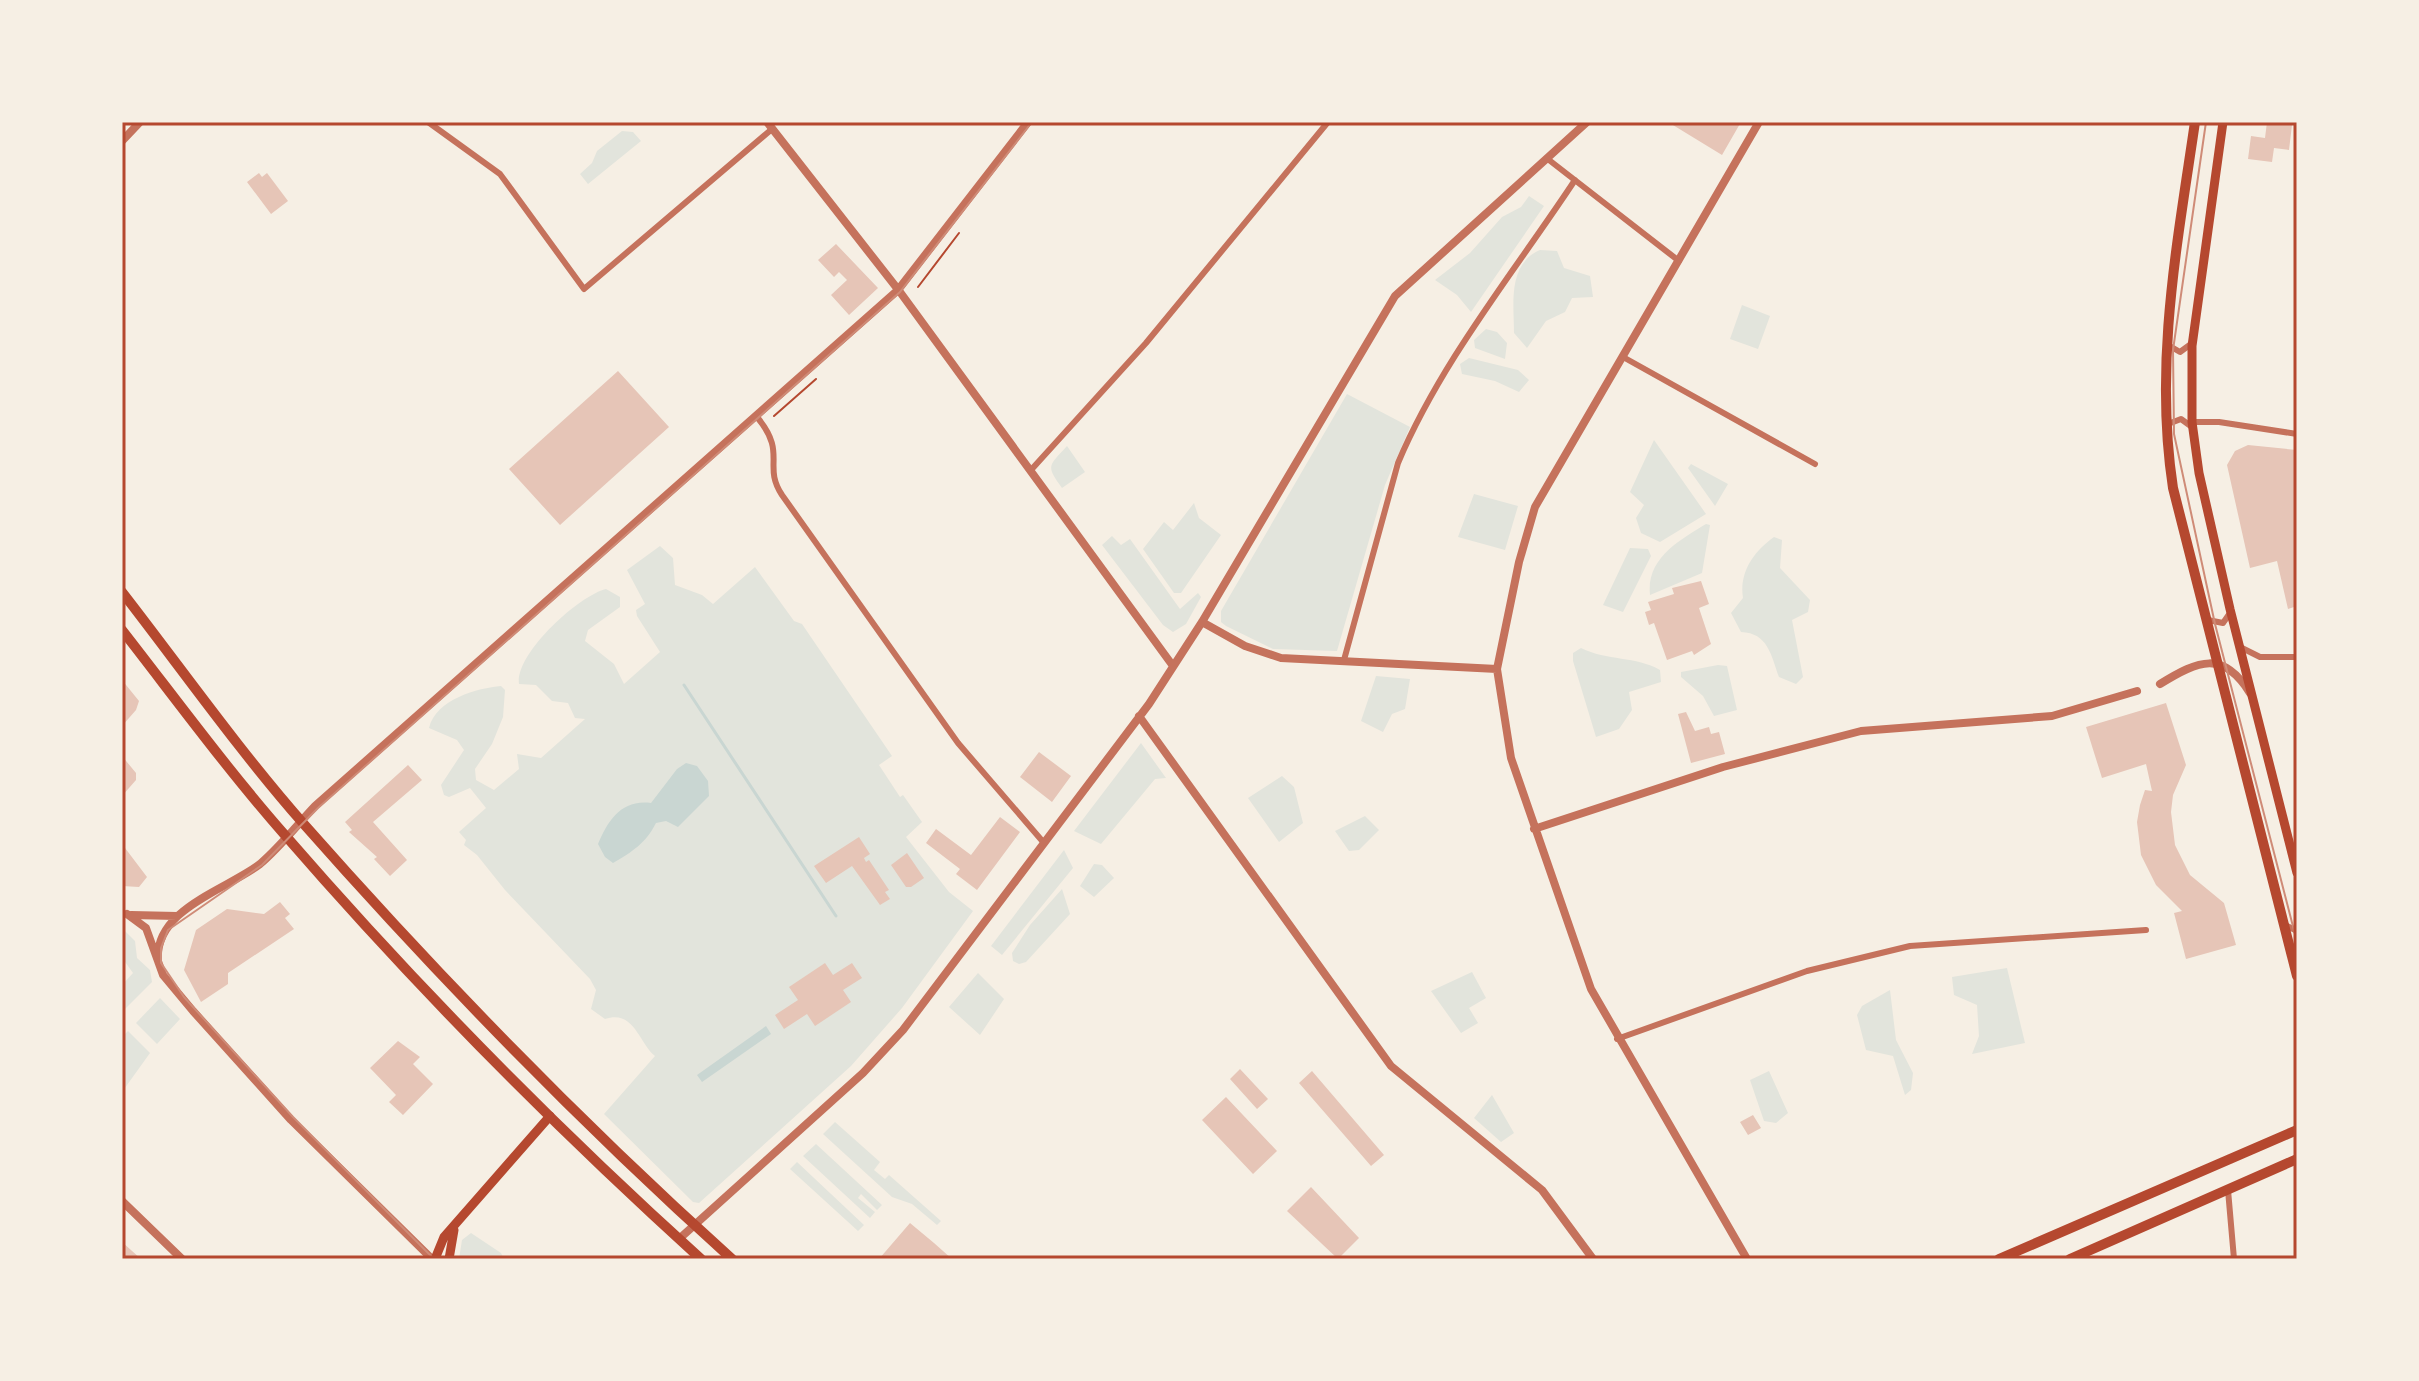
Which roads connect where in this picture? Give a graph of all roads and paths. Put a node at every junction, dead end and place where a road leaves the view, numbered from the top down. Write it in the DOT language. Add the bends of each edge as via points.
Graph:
graph roads {
  1 [pos="140,122"];
  2 [pos="428,122"];
  3 [pos="1028,122"];
  4 [pos="1328,122"];
  5 [pos="1587,122"];
  6 [pos="1759,122"];
  7 [pos="2195,122"];
  8 [pos="2223,122"];
  9 [pos="769,125"];
  10 [pos="122,141"];
  11 [pos="1549,160"];
  12 [pos="1575,180"];
  13 [pos="959,233"];
  14 [pos="1680,262"];
  15 [pos="918,287"];
  16 [pos="898,290"];
  17 [pos="2165,338"];
  18 [pos="2193,341"];
  19 [pos="1623,357"];
  20 [pos="816,379"];
  21 [pos="774,416"];
  22 [pos="757,417"];
  23 [pos="2192,426"];
  24 [pos="2297,434"];
  25 [pos="2165,435"];
  26 [pos="1815,464"];
  27 [pos="1031,470"];
  28 [pos="122,592"];
  29 [pos="2230,609"];
  30 [pos="2204,614"];
  31 [pos="1202,622"];
  32 [pos="122,630"];
  33 [pos="2239,645"];
  34 [pos="2297,657"];
  35 [pos="1344,660"];
  36 [pos="2215,661"];
  37 [pos="1173,666"];
  38 [pos="1497,669"];
  39 [pos="2160,684"];
  40 [pos="2137,691"];
  41 [pos="2250,694"];
  42 [pos="1139,716"];
  43 [pos="301,821"];
  44 [pos="1534,829"];
  45 [pos="286,837"];
  46 [pos="1044,843"];
  47 [pos="2297,869"];
  48 [pos="124,914"];
  49 [pos="177,916"];
  50 [pos="2284,922"];
  51 [pos="2146,930"];
  52 [pos="2297,931"];
  53 [pos="158,961"];
  54 [pos="2297,976"];
  55 [pos="1617,1039"];
  56 [pos="550,1116"];
  57 [pos="2297,1130"];
  58 [pos="2285,1135"];
  59 [pos="2297,1137"];
  60 [pos="2296,1159"];
  61 [pos="2228,1190"];
  62 [pos="122,1201"];
  63 [pos="458,1220"];
  64 [pos="694,1225"];
  65 [pos="679,1239"];
  66 [pos="182,1259"];
  67 [pos="434,1259"];
  68 [pos="449,1259"];
  69 [pos="701,1259"];
  70 [pos="732,1259"];
  71 [pos="1593,1259"];
  72 [pos="1747,1259"];
  73 [pos="1999,1259"];
  74 [pos="2070,1259"];
  75 [pos="2234,1259"];
  1 -- 10 [label="street"];
  2 -- 9 [label="street" via="500,174 584,289"];
  3 -- 16 [label="street"];
  4 -- 27 [label="street" via="1146,343"];
  5 -- 11 [label="street"];
  6 -- 14 [label="street"];
  7 -- 17 [label="main road"];
  8 -- 18 [label="main road"];
  9 -- 16 [label="street"];
  11 -- 12 [label="street"];
  11 -- 31 [label="street" via="1395,296"];
  12 -- 14 [label="street"];
  12 -- 35 [label="street" via="1410,436"];
  13 -- 15 [label="path"];
  14 -- 19 [label="street"];
  16 -- 22 [label="street"];
  16 -- 27 [label="street"];
  17 -- 18 [label="street" via="2177,352"];
  17 -- 25 [label="main road"];
  18 -- 23 [label="main road"];
  19 -- 26 [label="street"];
  19 -- 38 [label="street" via="1535,507"];
  20 -- 21 [label="path"];
  22 -- 43 [label="street"];
  22 -- 46 [label="street" via="776,449 773,478 782,495 958,743"];
  23 -- 24 [label="street" via="2219,422"];
  23 -- 25 [label="street" via="2177,419"];
  23 -- 29 [label="main road"];
  25 -- 30 [label="main road"];
  27 -- 37 [label="street"];
  28 -- 43 [label="main road"];
  29 -- 30 [label="street" via="2220,624"];
  29 -- 33 [label="main road"];
  30 -- 36 [label="main road"];
  31 -- 35 [label="street" via="1264,653"];
  31 -- 37 [label="street"];
  32 -- 45 [label="main road"];
  33 -- 34 [label="street" via="2250,655"];
  33 -- 41 [label="main road"];
  35 -- 38 [label="street"];
  36 -- 39 [label="street"];
  36 -- 41 [label="street" via="2226,664"];
  36 -- 50 [label="main road"];
  37 -- 42 [label="street"];
  38 -- 44 [label="street" via="1511,758"];
  40 -- 44 [label="street" via="2068,713 1861,731 1723,767"];
  41 -- 47 [label="main road"];
  42 -- 46 [label="street"];
  42 -- 71 [label="street" via="1391,1066 1542,1190"];
  43 -- 45 [label="street"];
  43 -- 64 [label="main road" via="569,1107"];
  44 -- 55 [label="street" via="1579,961"];
  45 -- 49 [label="street" via="259,864"];
  45 -- 56 [label="main road"];
  46 -- 64 [label="street" via="880,1056"];
  48 -- 49 [label="street"];
  48 -- 53 [label="street" via="146,928"];
  49 -- 53 [label="street" via="161,937"];
  50 -- 52 [label="street"];
  50 -- 54 [label="main road"];
  51 -- 55 [label="street" via="1910,946 1807,971"];
  53 -- 67 [label="street" via="174,990 266,1093"];
  55 -- 72 [label="street"];
  56 -- 63 [label="main road"];
  56 -- 65 [label="main road"];
  57 -- 58 [label="main road"];
  58 -- 59 [label="street"];
  58 -- 73 [label="main road"];
  60 -- 61 [label="main road"];
  61 -- 74 [label="main road"];
  61 -- 75 [label="street"];
  62 -- 66 [label="street"];
  63 -- 67 [label="main road"];
  63 -- 68 [label="main road"];
  64 -- 65 [label="street"];
  64 -- 70 [label="main road"];
  65 -- 69 [label="main road"];
}
